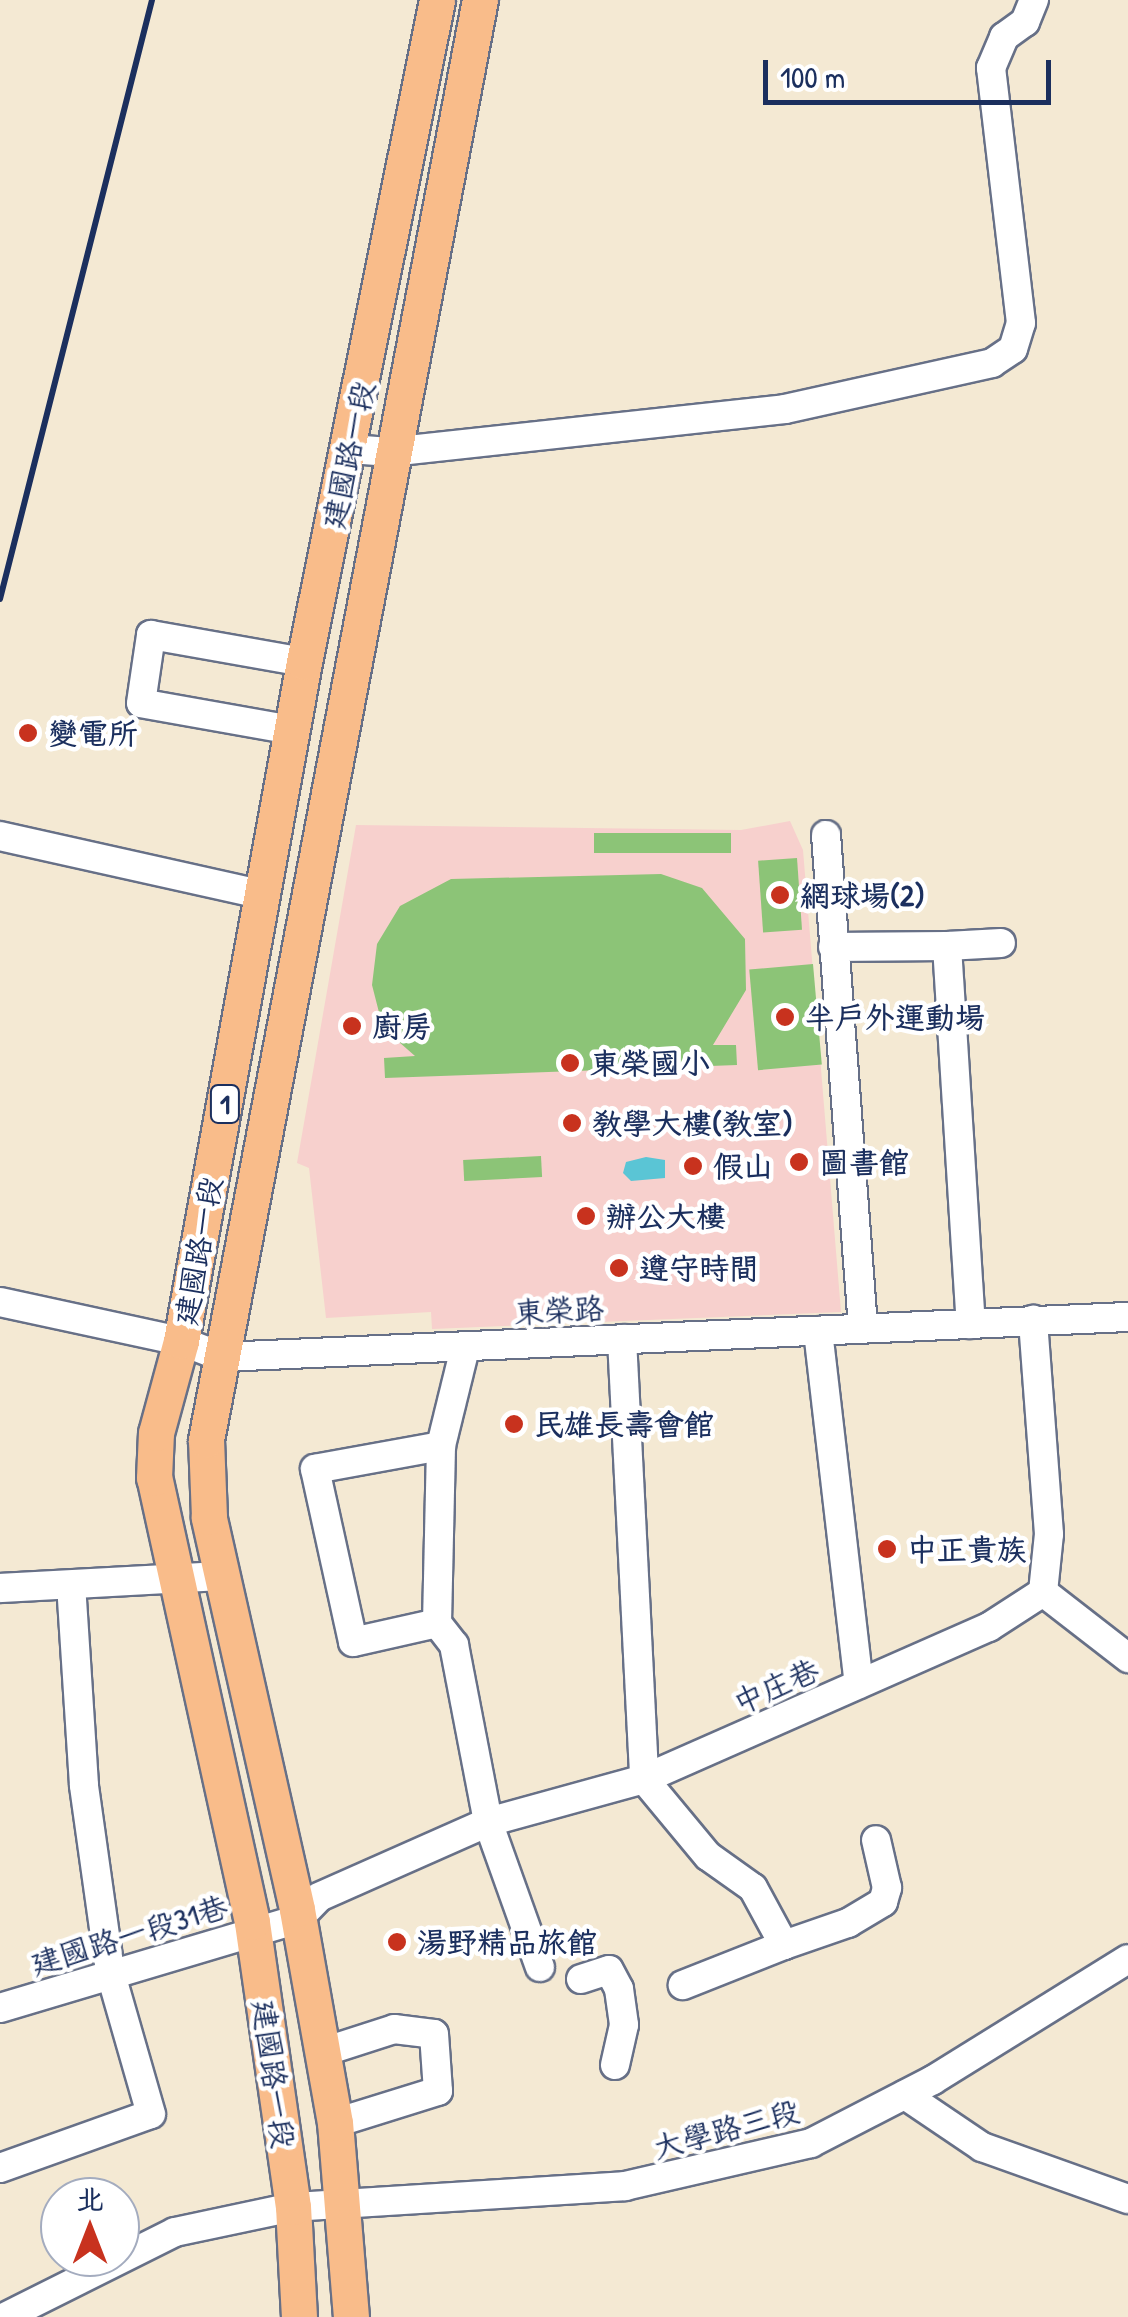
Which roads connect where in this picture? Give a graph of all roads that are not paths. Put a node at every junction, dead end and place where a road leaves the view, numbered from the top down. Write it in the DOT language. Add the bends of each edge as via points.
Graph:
graph roads {
  1 [pos="437,0"];
  2 [pos="480,0"];
  3 [pos="1034,0"];
  4 [pos="350,450"];
  5 [pos="390,452"];
  6 [pos="304,662"];
  7 [pos="292,730"];
  8 [pos="826,835"];
  9 [pos="0,836"];
  10 [pos="263,895"];
  11 [pos="1001,944"];
  12 [pos="833,946"];
  13 [pos="946,946"];
  14 [pos="0,1302"];
  15 [pos="1128,1317"];
  16 [pos="1033,1320"];
  17 [pos="971,1324"];
  18 [pos="864,1329"];
  19 [pos="818,1331"];
  20 [pos="622,1339"];
  21 [pos="181,1342"];
  22 [pos="465,1348"];
  23 [pos="222,1357"];
  24 [pos="441,1446"];
  25 [pos="221,1576"];
  26 [pos="176,1581"];
  27 [pos="71,1586"];
  28 [pos="0,1588"];
  29 [pos="1043,1592"];
  30 [pos="437,1623"];
  31 [pos="1128,1658"];
  32 [pos="859,1684"];
  33 [pos="644,1779"];
  34 [pos="488,1822"];
  35 [pos="876,1840"];
  36 [pos="276,1924"];
  37 [pos="784,1945"];
  38 [pos="1128,1959"];
  39 [pos="540,1967"];
  40 [pos="110,1970"];
  41 [pos="581,1979"];
  42 [pos="684,1985"];
  43 [pos="0,2008"];
  44 [pos="323,2052"];
  45 [pos="615,2065"];
  46 [pos="904,2095"];
  47 [pos="335,2123"];
  48 [pos="0,2168"];
  49 [pos="1128,2199"];
  50 [pos="342,2204"];
  51 [pos="293,2207"];
  52 [pos="4,2317"];
  53 [pos="300,2317"];
  54 [pos="351,2317"];
  1 -- 4 [label="main road, 建國路一段 / 1"];
  2 -- 5 [label="main road, 建國路一段 / 1"];
  3 -- 5 [label="street" via="1025,22 1004,37 992,68 1020,323 1014,350 992,363 785,409"];
  4 -- 5 [label="street"];
  4 -- 6 [label="main road, 建國路一段 / 1"];
  5 -- 23 [label="main road, 建國路一段 / 1"];
  6 -- 7 [label="main road, 建國路一段 / 1"];
  6 -- 7 [label="street" via="152,636 141,703"];
  7 -- 10 [label="main road, 建國路一段 / 1"];
  8 -- 12 [label="street"];
  9 -- 10 [label="street"];
  10 -- 21 [label="main road, 建國路一段 / 1"];
  11 -- 13 [label="street"];
  12 -- 13 [label="street"];
  12 -- 18 [label="street"];
  13 -- 17 [label="street"];
  14 -- 21 [label="street, 東榮路"];
  15 -- 16 [label="street, 東榮路"];
  16 -- 17 [label="street, 東榮路"];
  16 -- 29 [label="street" via="1049,1534"];
  17 -- 18 [label="street, 東榮路"];
  18 -- 19 [label="street, 東榮路"];
  19 -- 20 [label="street, 東榮路"];
  19 -- 32 [label="street"];
  20 -- 22 [label="street, 東榮路"];
  20 -- 33 [label="street"];
  21 -- 23 [label="street, 東榮路"];
  21 -- 26 [label="main road, 建國路一段 / 1" via="156,1432 154,1478"];
  22 -- 23 [label="street, 東榮路"];
  22 -- 24 [label="street"];
  23 -- 25 [label="main road, 建國路一段 / 1" via="206,1440 209,1517"];
  24 -- 30 [label="street"];
  24 -- 30 [label="street" via="315,1468 353,1642"];
  25 -- 26 [label="street"];
  25 -- 36 [label="main road, 建國路一段 / 1"];
  26 -- 27 [label="street"];
  26 -- 36 [label="main road, 建國路一段 / 1"];
  27 -- 28 [label="street"];
  27 -- 40 [label="street" via="84,1785"];
  29 -- 31 [label="street"];
  29 -- 32 [label="street, 中庄巷" via="989,1627"];
  30 -- 34 [label="street" via="454,1645"];
  32 -- 33 [label="street, 中庄巷"];
  33 -- 34 [label="street, 中庄巷"];
  33 -- 37 [label="street" via="708,1856 753,1888"];
  34 -- 36 [label="street, 中庄巷" via="320,1896"];
  34 -- 39 [label="street"];
  35 -- 37 [label="street" via="887,1888 883,1902 848,1923"];
  36 -- 40 [label="street, 建國路一段31巷"];
  36 -- 44 [label="main road, 建國路一段 / 1"];
  36 -- 51 [label="main road, 建國路一段 / 1"];
  37 -- 42 [label="street"];
  38 -- 46 [label="street, 大學路三段"];
  40 -- 43 [label="street, 建國路一段31巷" via="87,1985"];
  40 -- 48 [label="street" via="152,2114"];
  41 -- 45 [label="street" via="609,1970 619,1989 624,2025"];
  44 -- 47 [label="main road, 建國路一段 / 1"];
  44 -- 47 [label="street" via="394,2030 434,2034 438,2091"];
  46 -- 49 [label="street" via="982,2147"];
  46 -- 50 [label="street, 大學路三段" via="812,2143 668,2180"];
  47 -- 50 [label="main road, 建國路一段 / 1"];
  50 -- 51 [label="street, 大學路三段"];
  50 -- 54 [label="main road, 1"];
  51 -- 52 [label="street, 大學路三段" via="175,2232"];
  51 -- 53 [label="main road, 1"];
}
